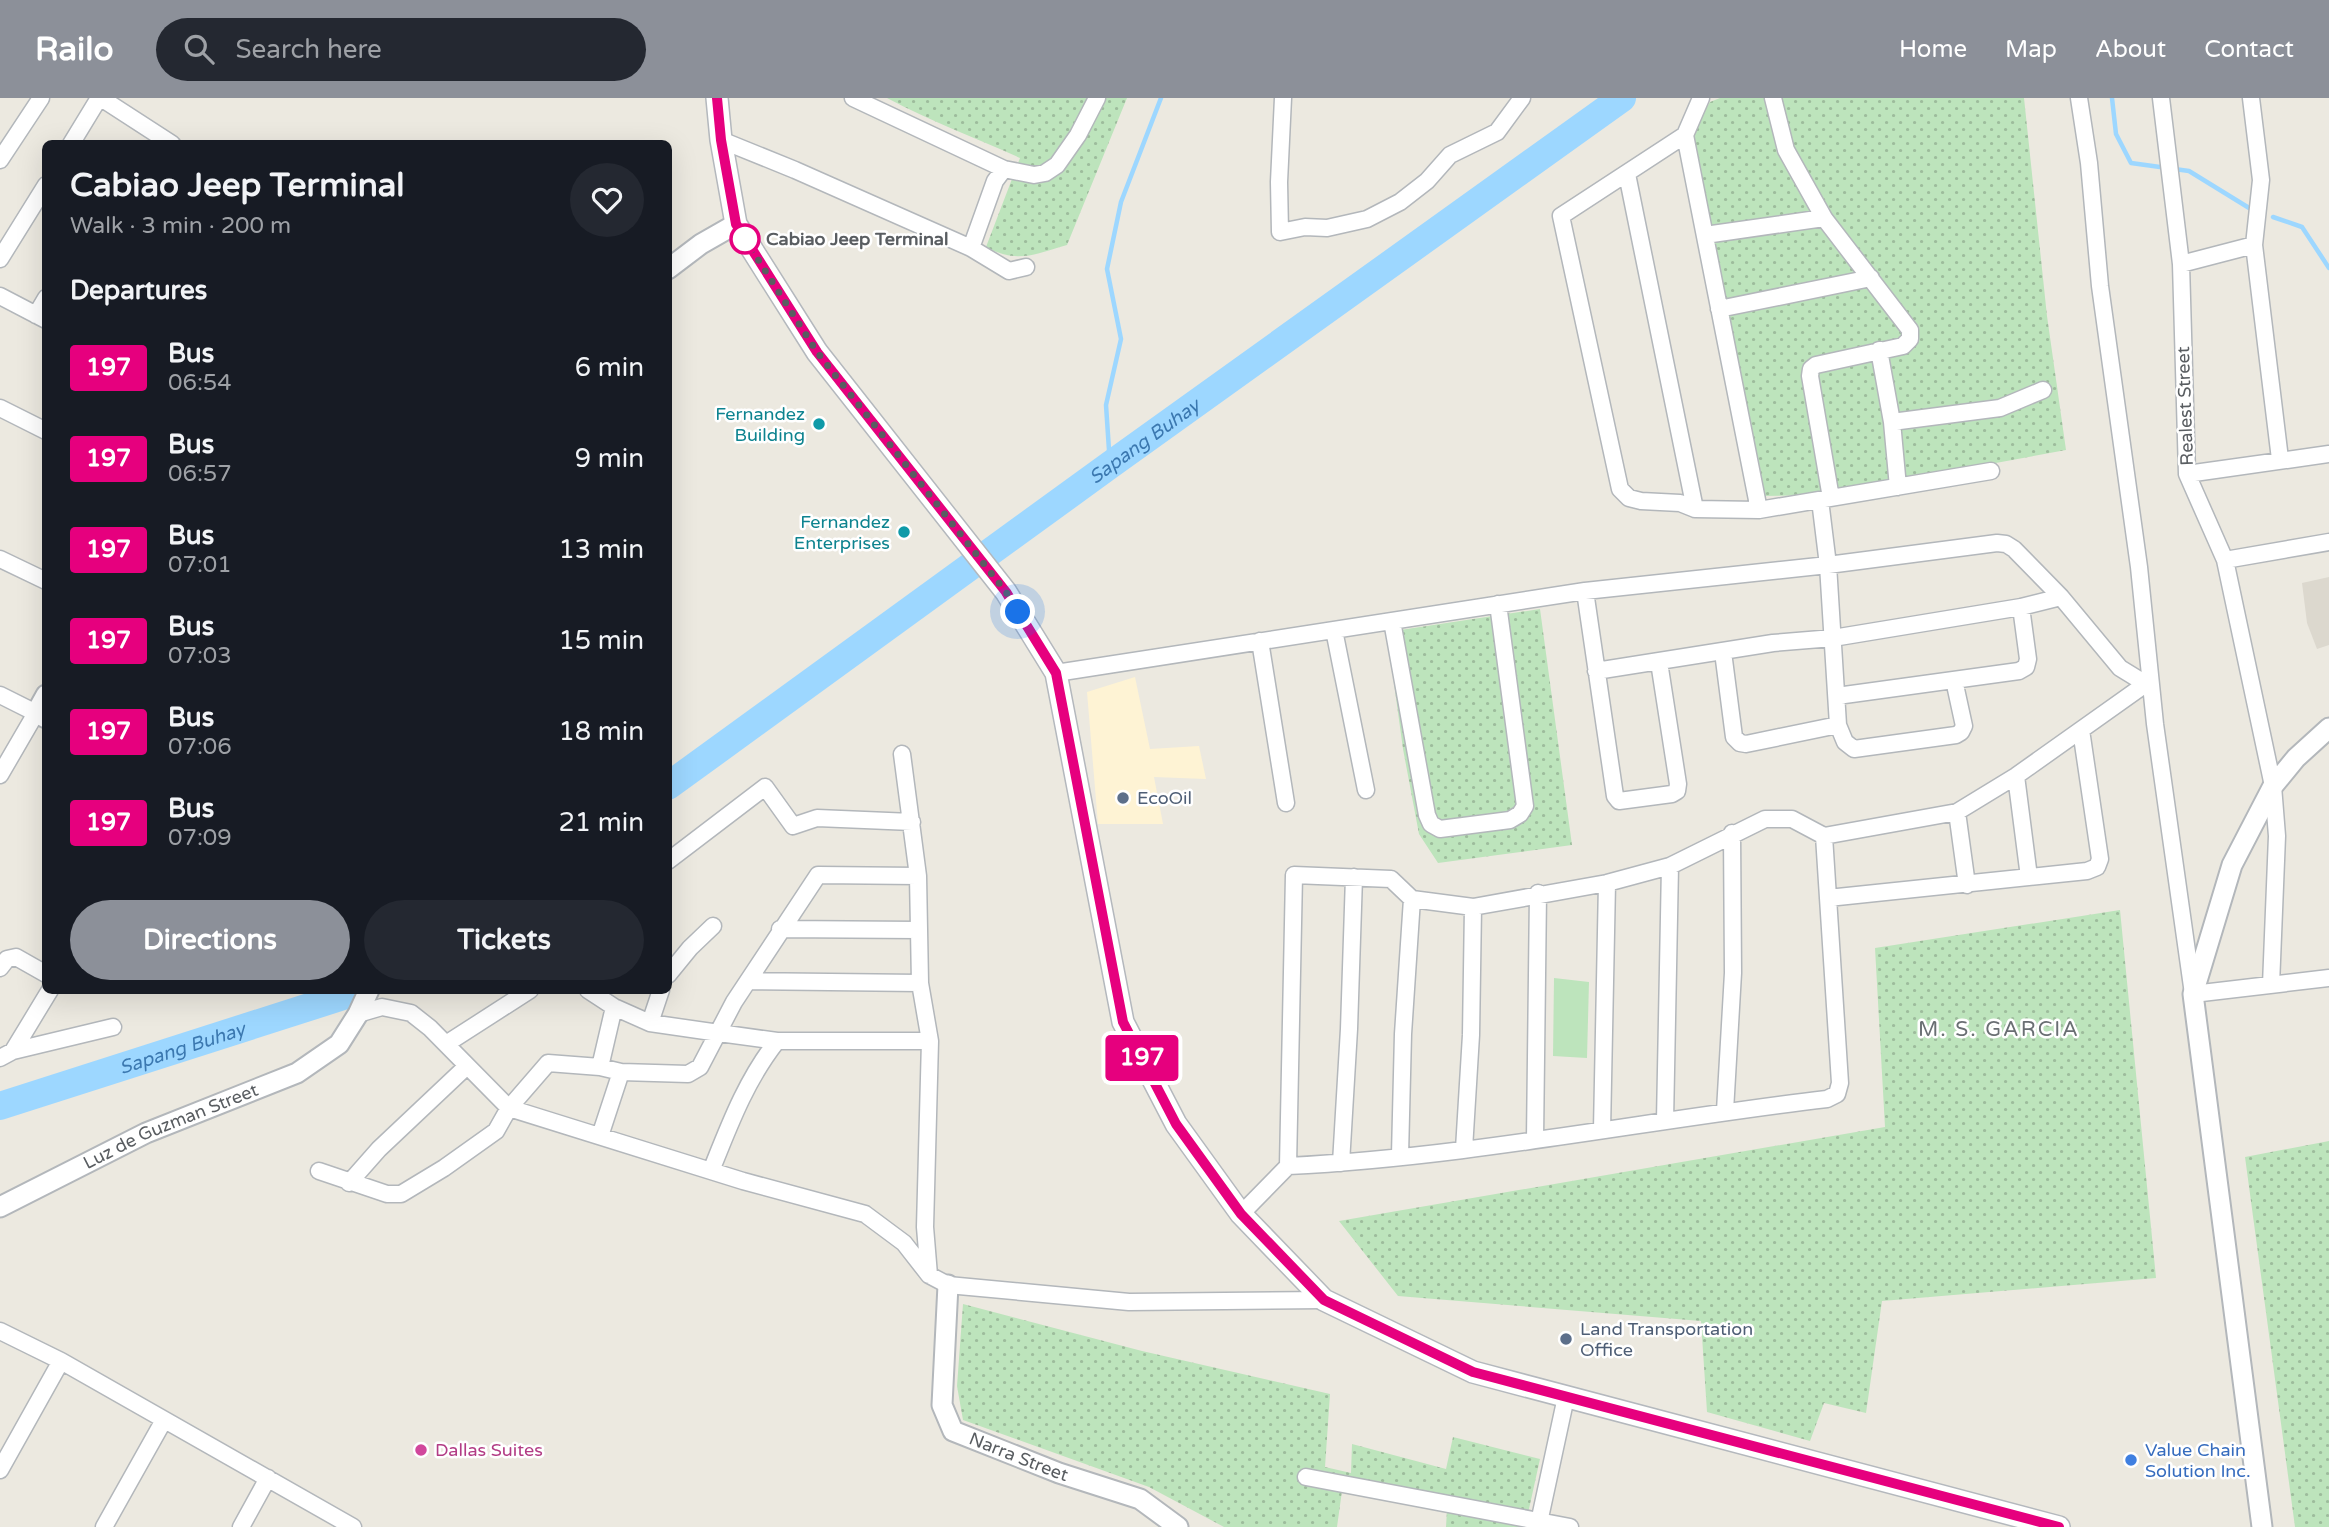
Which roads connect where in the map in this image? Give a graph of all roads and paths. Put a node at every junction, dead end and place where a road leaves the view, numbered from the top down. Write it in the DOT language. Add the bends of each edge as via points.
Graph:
graph roads {
  1 [pos="41,98"];
  2 [pos="100,98"];
  3 [pos="717,98"];
  4 [pos="853,98"];
  5 [pos="1097,98"];
  6 [pos="1283,98"];
  7 [pos="1522,98"];
  8 [pos="1701,98"];
  9 [pos="1773,98"];
  10 [pos="2079,98"];
  11 [pos="2161,98"];
  12 [pos="2251,98"];
  13 [pos="1685,135"];
  14 [pos="148,137"];
  15 [pos="74,140"];
  16 [pos="721,140"];
  17 [pos="0,160"];
  18 [pos="1004,169"];
  19 [pos="1627,174"];
  20 [pos="42,191"];
  21 [pos="1824,218"];
  22 [pos="736,224"];
  23 [pos="1705,235"];
  24 [pos="2254,245"];
  25 [pos="971,248"];
  26 [pos="0,259"];
  27 [pos="2180,264"];
  28 [pos="672,266"];
  29 [pos="1026,267"];
  30 [pos="1871,278"];
  31 [pos="0,296"];
  32 [pos="1719,309"];
  33 [pos="41,317"];
  34 [pos="1879,351"];
  35 [pos="2043,390"];
  36 [pos="0,408"];
  37 [pos="1892,422"];
  38 [pos="42,429"];
  39 [pos="2329,454"];
  40 [pos="2280,460"];
  41 [pos="1992,471"];
  42 [pos="2188,474"];
  43 [pos="1898,487"];
  44 [pos="1825,499"];
  45 [pos="1695,509"];
  46 [pos="1759,510"];
  47 [pos="2329,542"];
  48 [pos="0,559"];
  49 [pos="2225,560"];
  50 [pos="1828,565"];
  51 [pos="42,579"];
  52 [pos="1585,592"];
  53 [pos="2061,597"];
  54 [pos="1497,604"];
  55 [pos="2021,607"];
  56 [pos="1392,621"];
  57 [pos="1334,629"];
  58 [pos="1833,638"];
  59 [pos="1260,641"];
  60 [pos="1723,652"];
  61 [pos="1659,662"];
  62 [pos="1596,671"];
  63 [pos="1056,673"];
  64 [pos="1954,680"];
  65 [pos="2149,685"];
  66 [pos="0,695"];
  67 [pos="1838,696"];
  68 [pos="41,716"];
  69 [pos="1838,725"];
  70 [pos="2329,728"];
  71 [pos="2081,730"];
  72 [pos="902,754"];
  73 [pos="0,775"];
  74 [pos="2016,776"];
  75 [pos="2273,786"];
  76 [pos="1366,790"];
  77 [pos="1286,803"];
  78 [pos="1957,811"];
  79 [pos="912,822"];
  80 [pos="1732,834"];
  81 [pos="1824,836"];
  82 [pos="672,857"];
  83 [pos="1670,866"];
  84 [pos="918,876"];
  85 [pos="1354,877"];
  86 [pos="2029,877"];
  87 [pos="1607,883"];
  88 [pos="1967,884"];
  89 [pos="1538,893"];
  90 [pos="1828,898"];
  91 [pos="1412,899"];
  92 [pos="1473,906"];
  93 [pos="713,926"];
  94 [pos="780,929"];
  95 [pos="918,930"];
  96 [pos="0,968"];
  97 [pos="672,970"];
  98 [pos="42,972"];
  99 [pos="2329,978"];
  100 [pos="748,981"];
  101 [pos="920,983"];
  102 [pos="2271,985"];
  103 [pos="47,994"];
  104 [pos="524,994"];
  105 [pos="594,994"];
  106 [pos="660,994"];
  107 [pos="2193,994"];
  108 [pos="363,1002"];
  109 [pos="614,1007"];
  110 [pos="650,1023"];
  111 [pos="113,1027"];
  112 [pos="719,1033"];
  113 [pos="777,1041"];
  114 [pos="930,1041"];
  115 [pos="446,1044"];
  116 [pos="7,1055"];
  117 [pos="467,1066"];
  118 [pos="600,1067"];
  119 [pos="621,1072"];
  120 [pos="509,1108"];
  121 [pos="1725,1111"];
  122 [pos="1665,1121"];
  123 [pos="1602,1130"];
  124 [pos="600,1136"];
  125 [pos="1535,1140"];
  126 [pos="1464,1149"];
  127 [pos="1400,1156"];
  128 [pos="1341,1163"];
  129 [pos="1288,1166"];
  130 [pos="319,1171"];
  131 [pos="711,1171"];
  132 [pos="349,1183"];
  133 [pos="0,1207"];
  134 [pos="1241,1214"];
  135 [pos="929,1275"];
  136 [pos="948,1284"];
  137 [pos="1324,1300"];
  138 [pos="0,1331"];
  139 [pos="61,1361"];
  140 [pos="1566,1397"];
  141 [pos="164,1420"];
  142 [pos="0,1470"];
  143 [pos="1306,1477"];
  144 [pos="268,1478"];
  145 [pos="1538,1524"];
  146 [pos="104,1527"];
  147 [pos="241,1527"];
  148 [pos="353,1527"];
  149 [pos="1178,1527"];
  150 [pos="1570,1527"];
  151 [pos="2059,1527"];
  152 [pos="2262,1527"];
  1 -- 17 [label="street"];
  2 -- 14 [label="street"];
  2 -- 15 [label="street"];
  3 -- 16 [label="main road"];
  4 -- 18 [label="street"];
  5 -- 18 [label="street" via="1057,165 1034,175"];
  6 -- 7 [label="street" via="1280,232 1367,219 1400,202 1450,155 1497,132"];
  8 -- 13 [label="street"];
  9 -- 21 [label="street" via="1786,150"];
  10 -- 65 [label="street" via="2139,567"];
  11 -- 27 [label="street, Realest Street"];
  12 -- 24 [label="street" via="2261,180"];
  13 -- 19 [label="street"];
  13 -- 23 [label="street"];
  16 -- 22 [label="main road"];
  16 -- 25 [label="street"];
  18 -- 25 [label="street" via="995,181"];
  19 -- 45 [label="street"];
  19 -- 45 [label="street" via="1561,216 1620,489 1629,498"];
  20 -- 26 [label="street"];
  21 -- 23 [label="street"];
  21 -- 30 [label="street"];
  22 -- 28 [label="street"];
  22 -- 63 [label="main road" via="817,352 1006,592"];
  23 -- 32 [label="street"];
  24 -- 27 [label="street"];
  24 -- 40 [label="street"];
  25 -- 29 [label="street" via="1009,271"];
  27 -- 42 [label="street, Realest Street"];
  30 -- 32 [label="street"];
  30 -- 34 [label="street" via="1910,330 1910,339 1903,346"];
  31 -- 33 [label="street"];
  32 -- 46 [label="street"];
  34 -- 37 [label="street"];
  34 -- 44 [label="street" via="1811,369"];
  35 -- 37 [label="street" via="2000,408"];
  36 -- 38 [label="street"];
  37 -- 43 [label="street"];
  39 -- 40 [label="street"];
  40 -- 42 [label="street"];
  41 -- 43 [label="street"];
  42 -- 49 [label="street, Realest Street"];
  43 -- 44 [label="street"];
  44 -- 46 [label="street"];
  44 -- 50 [label="street"];
  45 -- 46 [label="street"];
  47 -- 49 [label="street"];
  48 -- 51 [label="street"];
  49 -- 75 [label="street, Realest Street"];
  50 -- 52 [label="street"];
  50 -- 53 [label="street" via="2006,544"];
  50 -- 58 [label="street"];
  52 -- 54 [label="street"];
  52 -- 62 [label="street"];
  53 -- 55 [label="street"];
  53 -- 65 [label="street" via="2120,668"];
  54 -- 56 [label="street"];
  54 -- 56 [label="street" via="1525,806 1510,820 1440,828 1431,824"];
  55 -- 58 [label="street"];
  55 -- 64 [label="street" via="2026,667"];
  56 -- 57 [label="street"];
  57 -- 59 [label="street"];
  57 -- 76 [label="street"];
  58 -- 60 [label="street"];
  58 -- 67 [label="street"];
  59 -- 63 [label="street"];
  59 -- 77 [label="street"];
  60 -- 61 [label="street"];
  60 -- 69 [label="street" via="1734,737 1740,743"];
  61 -- 62 [label="street"];
  61 -- 62 [label="street" via="1677,791 1625,802 1615,796"];
  63 -- 134 [label="main road" via="1123,1022 1176,1124"];
  64 -- 67 [label="street"];
  64 -- 69 [label="street" via="1964,726 1956,735 1854,749 1845,742"];
  65 -- 71 [label="street"];
  65 -- 107 [label="street"];
  66 -- 68 [label="street"];
  67 -- 69 [label="street"];
  68 -- 73 [label="street"];
  70 -- 75 [label="street"];
  71 -- 74 [label="street"];
  71 -- 86 [label="street" via="2100,859 2097,867 2087,870"];
  72 -- 79 [label="street"];
  74 -- 78 [label="street"];
  74 -- 86 [label="street"];
  75 -- 102 [label="street, Realest Street" via="2277,836"];
  75 -- 107 [label="street" via="2232,866"];
  78 -- 81 [label="street"];
  78 -- 88 [label="street"];
  79 -- 82 [label="street" via="817,818 793,826 765,788"];
  79 -- 84 [label="street"];
  80 -- 81 [label="street" via="1766,819 1792,819"];
  80 -- 83 [label="street"];
  80 -- 121 [label="street" via="1733,972"];
  81 -- 90 [label="street"];
  83 -- 87 [label="street"];
  83 -- 122 [label="street"];
  84 -- 94 [label="street" via="818,875"];
  84 -- 95 [label="street"];
  85 -- 91 [label="street" via="1391,879"];
  85 -- 128 [label="street"];
  85 -- 129 [label="street" via="1294,874"];
  86 -- 88 [label="street"];
  87 -- 89 [label="street"];
  87 -- 123 [label="street"];
  88 -- 90 [label="street"];
  89 -- 92 [label="street"];
  89 -- 125 [label="street"];
  90 -- 121 [label="street" via="1840,1083 1837,1094 1828,1099"];
  91 -- 92 [label="street"];
  91 -- 127 [label="street"];
  92 -- 126 [label="street"];
  93 -- 97 [label="street"];
  94 -- 95 [label="street"];
  94 -- 100 [label="street"];
  95 -- 101 [label="street"];
  96 -- 98 [label="street" via="16,957"];
  99 -- 102 [label="street"];
  100 -- 101 [label="street"];
  100 -- 112 [label="street"];
  101 -- 114 [label="street"];
  102 -- 107 [label="street"];
  103 -- 116 [label="street"];
  104 -- 115 [label="street"];
  105 -- 109 [label="street"];
  106 -- 110 [label="street"];
  107 -- 152 [label="street"];
  108 -- 115 [label="street" via="411,1013"];
  108 -- 133 [label="street, Luz de Guzman Street" via="339,1044 298,1073 146,1133"];
  109 -- 110 [label="street"];
  109 -- 118 [label="street"];
  110 -- 112 [label="street"];
  111 -- 116 [label="street"];
  112 -- 113 [label="street"];
  112 -- 119 [label="street" via="701,1066 688,1074"];
  113 -- 114 [label="street"];
  113 -- 131 [label="street" via="760,1063"];
  114 -- 135 [label="street" via="925,1227"];
  115 -- 117 [label="street"];
  117 -- 120 [label="street"];
  117 -- 132 [label="street"];
  118 -- 119 [label="street"];
  118 -- 120 [label="street" via="548,1063"];
  119 -- 124 [label="street"];
  120 -- 124 [label="street"];
  120 -- 132 [label="street" via="496,1131 401,1194"];
  121 -- 122 [label="street"];
  122 -- 123 [label="street"];
  123 -- 125 [label="street"];
  124 -- 131 [label="street"];
  125 -- 126 [label="street"];
  126 -- 127 [label="street"];
  127 -- 128 [label="street"];
  128 -- 129 [label="street"];
  129 -- 134 [label="street"];
  130 -- 132 [label="street"];
  131 -- 135 [label="street" via="865,1214 904,1243"];
  134 -- 137 [label="main road"];
  135 -- 136 [label="street"];
  136 -- 137 [label="street" via="1129,1301"];
  136 -- 149 [label="street, Narra Street" via="942,1405 953,1431 1140,1499"];
  137 -- 140 [label="main road" via="1473,1372"];
  138 -- 139 [label="street"];
  139 -- 141 [label="street"];
  139 -- 142 [label="street"];
  140 -- 145 [label="street"];
  140 -- 151 [label="main road"];
  141 -- 144 [label="street"];
  141 -- 146 [label="street"];
  143 -- 145 [label="street"];
  144 -- 147 [label="street"];
  144 -- 148 [label="street"];
  145 -- 150 [label="street"];
}
